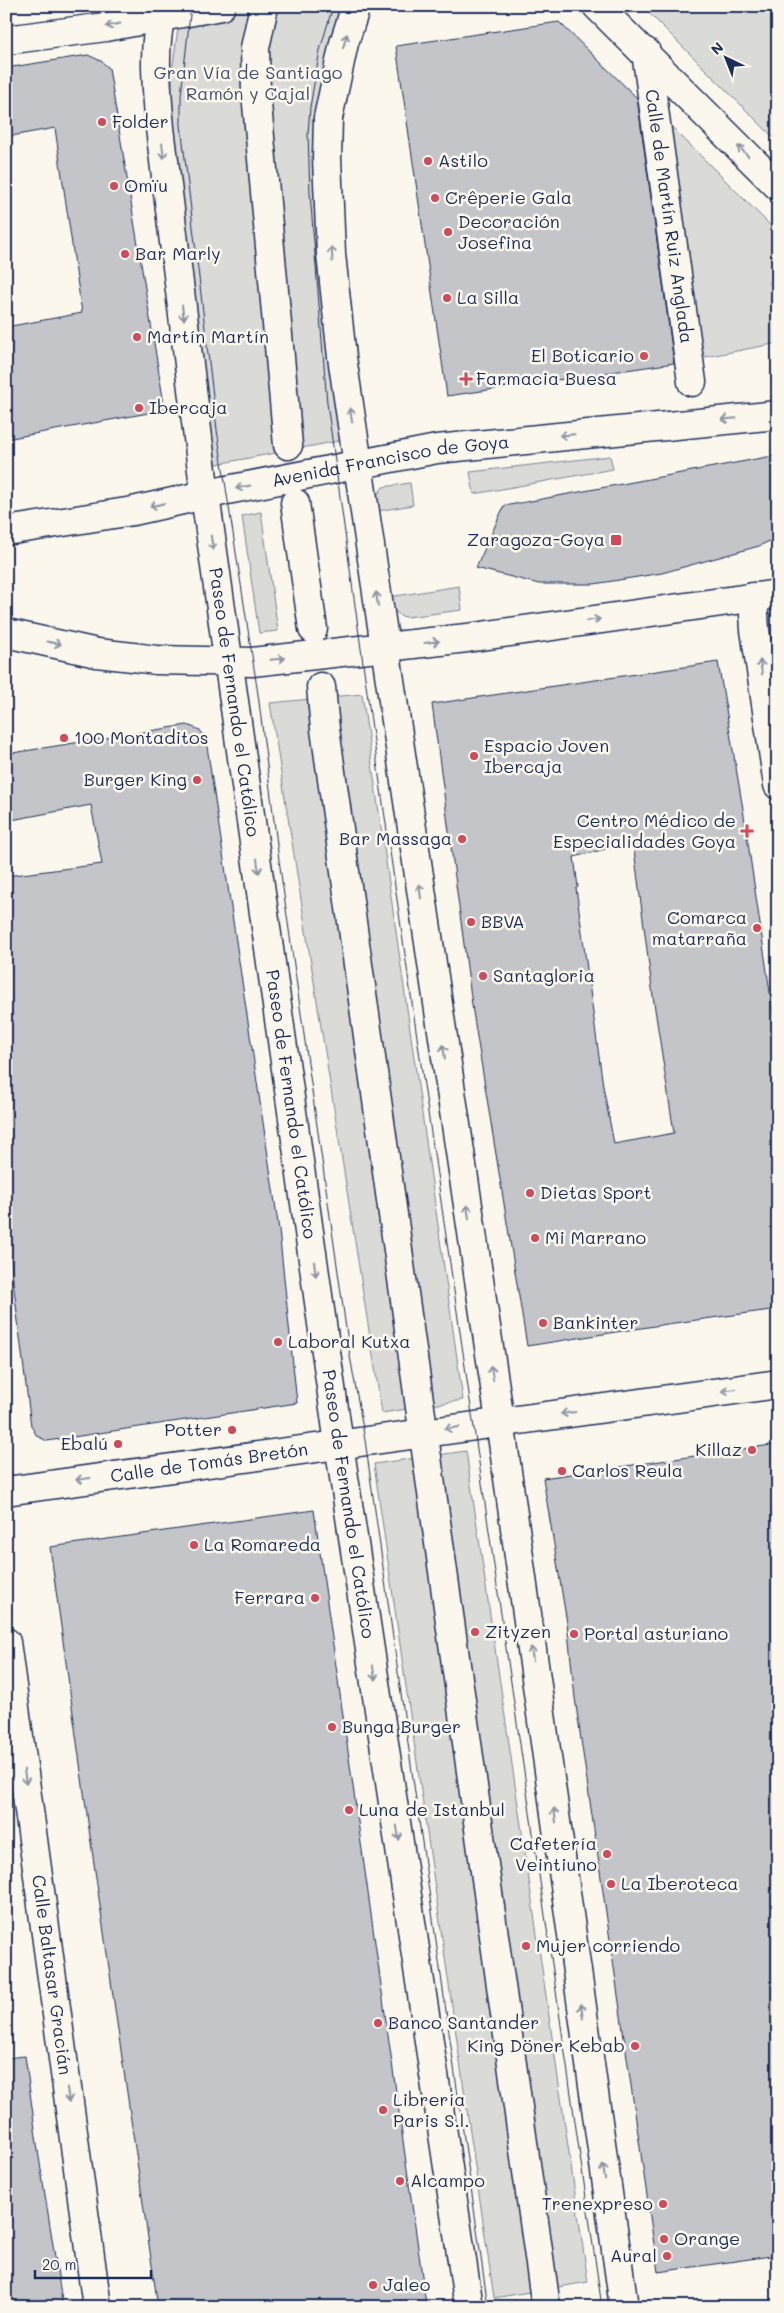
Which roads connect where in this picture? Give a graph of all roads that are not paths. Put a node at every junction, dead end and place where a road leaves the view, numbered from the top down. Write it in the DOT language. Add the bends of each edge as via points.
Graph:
graph roads {
  1 [pos="221,6"];
  2 [pos="264,6"];
  3 [pos="356,6"];
  4 [pos="597,6"];
  5 [pos="162,11"];
  6 [pos="6,40"];
  7 [pos="646,52"];
  8 [pos="778,186"];
  9 [pos="692,382"];
  10 [pos="778,415"];
  11 [pos="288,445"];
  12 [pos="359,463"];
  13 [pos="205,494"];
  14 [pos="295,503"];
  15 [pos="6,531"];
  16 [pos="765,595"];
  17 [pos="313,629"];
  18 [pos="6,632"];
  19 [pos="384,648"];
  20 [pos="229,662"];
  21 [pos="320,687"];
  22 [pos="778,785"];
  23 [pos="778,1384"];
  24 [pos="500,1421"];
  25 [pos="423,1432"];
  26 [pos="339,1444"];
  27 [pos="6,1491"];
  28 [pos="6,1642"];
  29 [pos="97,2307"];
  30 [pos="469,2307"];
  31 [pos="546,2307"];
  32 [pos="624,2307"];
  1 -- 5 [label="street"];
  2 -- 11 [label="street" via="255,48 256,93"];
  12 -- 3 [label="street, one-way" via="338,320 327,158 328,118 344,43"];
  4 -- 7 [label="street, Calle de Martín Ruiz Anglada"];
  5 -- 6 [label="street, one-way" via="106,26"];
  5 -- 13 [label="street, one-way" via="156,72 160,128"];
  8 -- 7 [label="street, Calle de Martín Ruiz Anglada, one-way"];
  7 -- 9 [label="street, Calle de Martín Ruiz Anglada"];
  10 -- 12 [label="street, Avenida Francisco de Goya, one-way" via="468,445"];
  12 -- 13 [label="street, Avenida Francisco de Goya, one-way"];
  19 -- 12 [label="street, one-way"];
  13 -- 15 [label="street, Avenida Francisco de Goya, one-way" via="123,512"];
  13 -- 20 [label="street, Paseo de Fernando el Católico, one-way"];
  14 -- 17 [label="street"];
  19 -- 16 [label="street, one-way"];
  22 -- 16 [label="street, one-way" via="755,630"];
  18 -- 20 [label="street, one-way" via="133,657"];
  20 -- 19 [label="street, one-way"];
  24 -- 19 [label="street, one-way"];
  20 -- 26 [label="street, Paseo de Fernando el Católico, one-way"];
  21 -- 25 [label="street"];
  23 -- 24 [label="street, Calle de Tomás Bretón, one-way"];
  24 -- 25 [label="street, Calle de Tomás Bretón, one-way"];
  32 -- 24 [label="street, one-way"];
  25 -- 26 [label="street, Calle de Tomás Bretón"];
  25 -- 31 [label="street"];
  26 -- 27 [label="street, Calle de Tomás Bretón, one-way"];
  26 -- 30 [label="street, Paseo de Fernando el Católico, one-way"];
  28 -- 29 [label="street, Calle Baltasar Gracián, one-way"];
}
